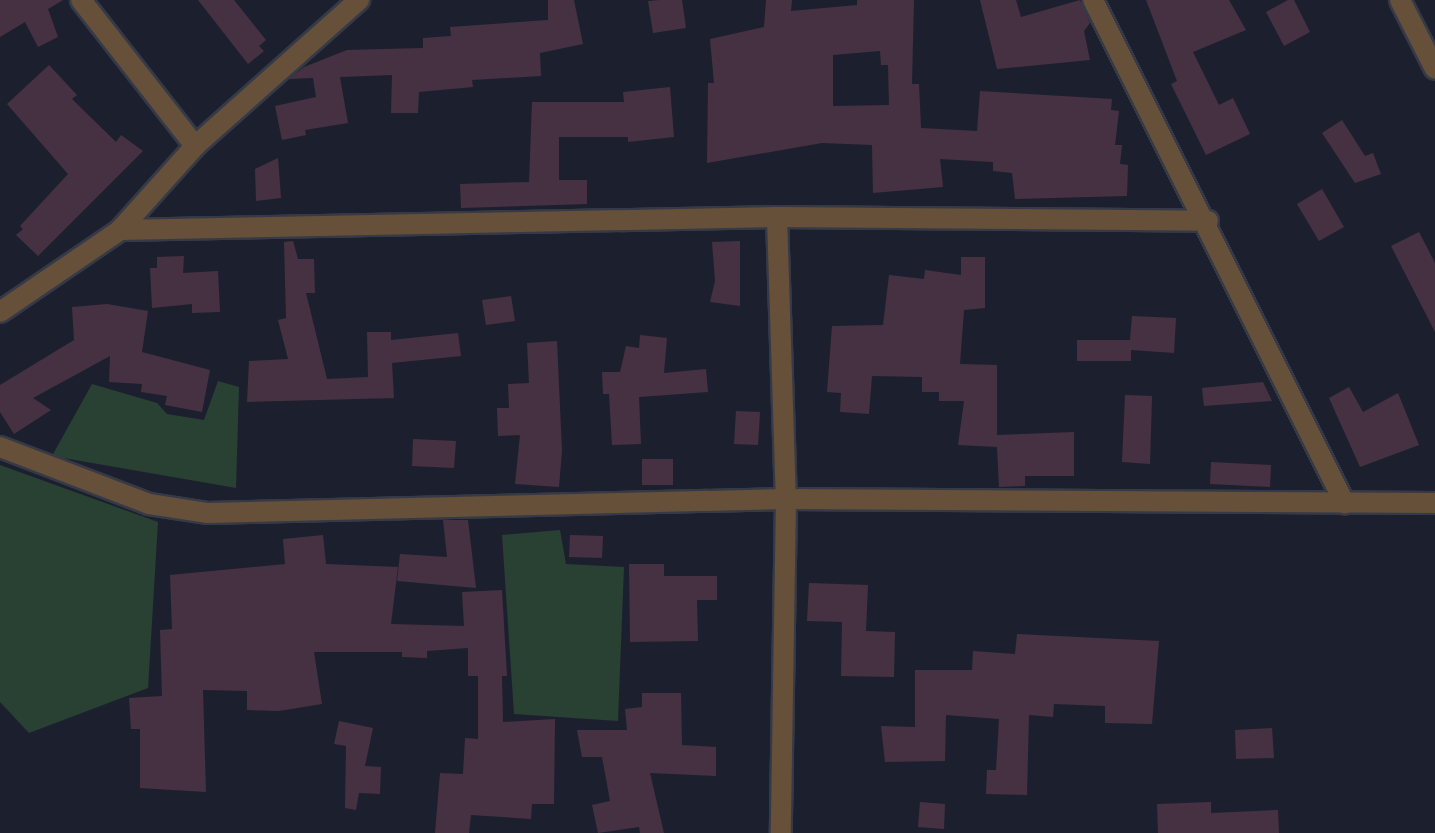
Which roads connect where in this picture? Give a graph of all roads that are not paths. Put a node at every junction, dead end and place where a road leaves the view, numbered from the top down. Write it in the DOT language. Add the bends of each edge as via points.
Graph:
graph roads {
  1 [pos="81,0"];
  2 [pos="359,0"];
  3 [pos="1093,0"];
  4 [pos="1400,0"];
  5 [pos="1435,69"];
  6 [pos="195,146"];
  7 [pos="777,217"];
  8 [pos="1208,221"];
  9 [pos="120,230"];
  10 [pos="0,312"];
  11 [pos="0,447"];
  12 [pos="786,499"];
  13 [pos="1435,503"];
  14 [pos="1345,504"];
  15 [pos="781,833"];
  1 -- 6 [label="street"];
  2 -- 6 [label="street"];
  3 -- 8 [label="street"];
  4 -- 5 [label="street"];
  6 -- 9 [label="street"];
  7 -- 8 [label="street"];
  7 -- 9 [label="street"];
  7 -- 12 [label="street"];
  8 -- 14 [label="street"];
  9 -- 10 [label="street"];
  11 -- 12 [label="street" via="149,504 208,513"];
  12 -- 14 [label="street"];
  12 -- 15 [label="street"];
  13 -- 14 [label="street"];
}
